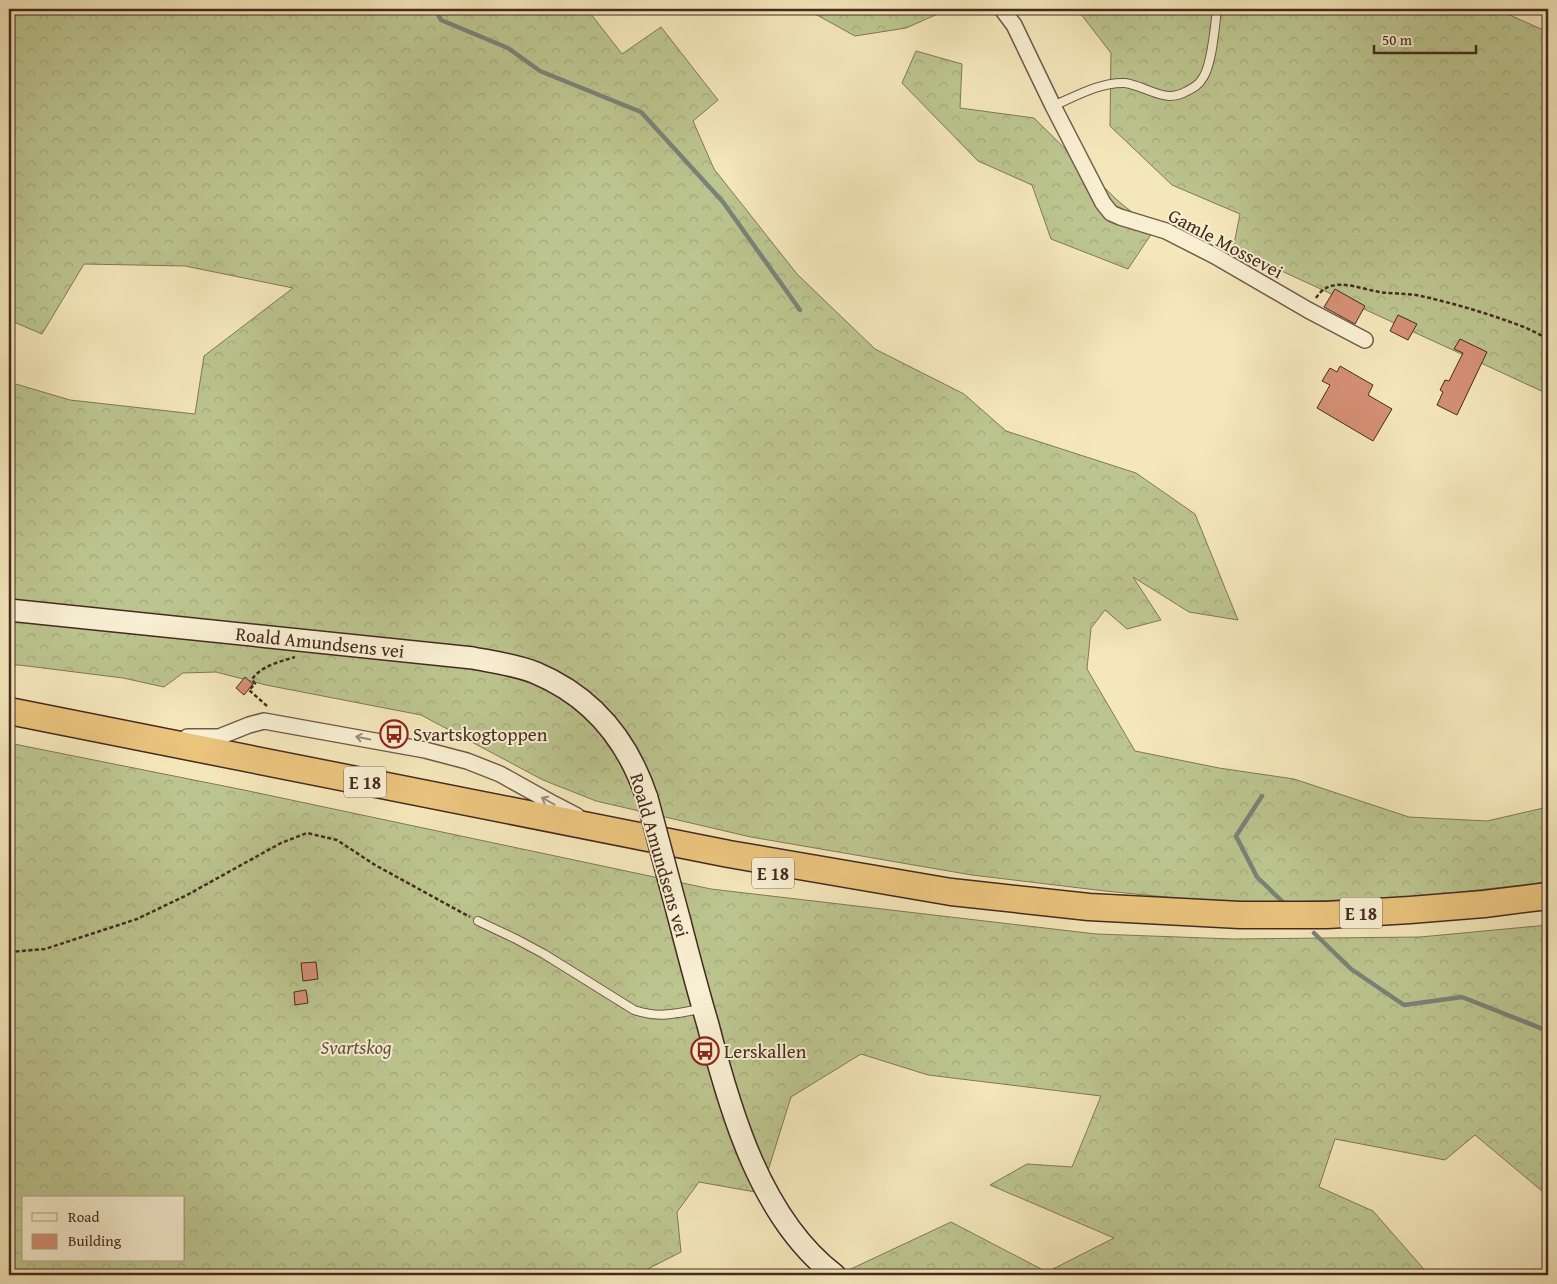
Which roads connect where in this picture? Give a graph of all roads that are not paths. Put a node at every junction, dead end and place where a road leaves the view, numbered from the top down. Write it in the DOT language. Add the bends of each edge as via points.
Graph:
graph roads {
  1 [pos="1002,9"];
  2 [pos="1217,9"];
  3 [pos="1053,106"];
  4 [pos="1365,340"];
  5 [pos="9,610"];
  6 [pos="9,711"];
  7 [pos="9,723"];
  8 [pos="122,733"];
  9 [pos="607,830"];
  10 [pos="1548,896"];
  11 [pos="1548,909"];
  12 [pos="478,921"];
  13 [pos="703,1009"];
  14 [pos="834,1275"];
  1 -- 3 [label="street, Gamle Mossevei" via="1014,25"];
  2 -- 3 [label="lane" via="1208,66 1202,80 1184,93 1170,96 1134,85 1111,84"];
  3 -- 4 [label="street, Gamle Mossevei" via="1111,213 1166,230"];
  5 -- 13 [label="main road, Roald Amundsens vei, bridge" via="473,658 536,673 566,689 609,726 632,759 647,798"];
  6 -- 8 [label="highway, E 18"];
  7 -- 11 [label="highway, E 18" via="733,866 888,894 1038,914 1176,925 1328,926"];
  8 -- 9 [label="highway, E 18"];
  9 -- 8 [label="street, one-way" via="500,774 425,750 264,720 219,736 202,738"];
  9 -- 10 [label="highway, E 18" via="758,860 951,892 1089,907 1240,915 1327,914 1484,904"];
  12 -- 13 [label="lane" via="544,954 634,1010 659,1016"];
  13 -- 14 [label="main road, Roald Amundsens vei" via="731,1106 765,1188 806,1249"];
}
